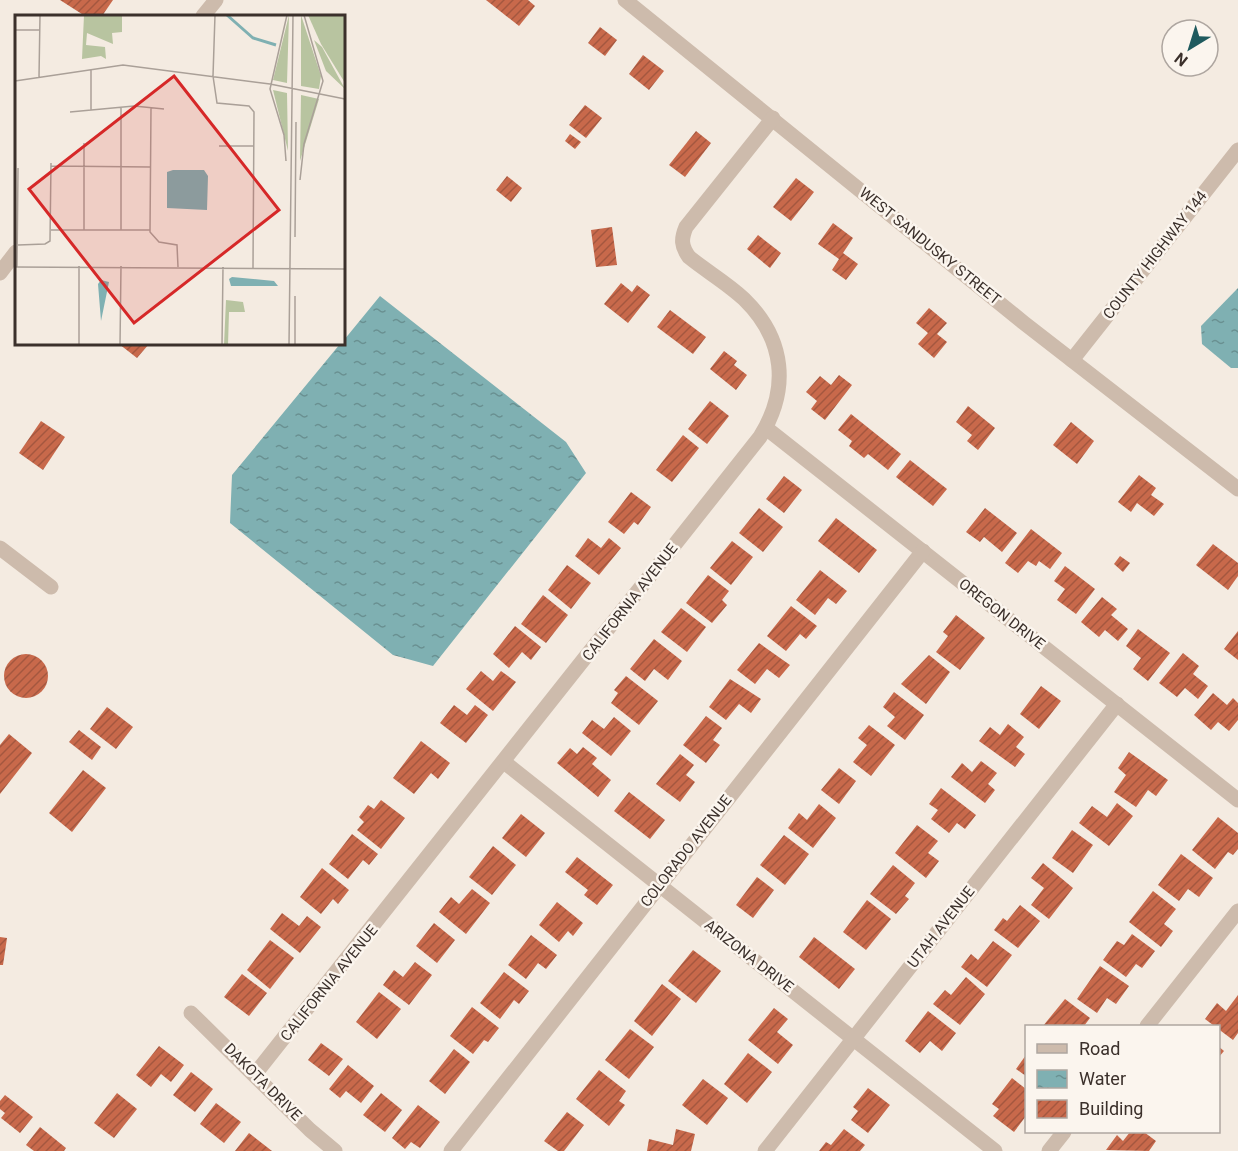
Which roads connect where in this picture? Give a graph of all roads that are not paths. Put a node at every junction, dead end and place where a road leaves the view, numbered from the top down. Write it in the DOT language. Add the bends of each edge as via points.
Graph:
graph roads {
  1 [pos="216,0"];
  2 [pos="625,0"];
  3 [pos="204,15"];
  4 [pos="773,118"];
  5 [pos="1238,150"];
  6 [pos="15,253"];
  7 [pos="0,273"];
  8 [pos="1072,360"];
  9 [pos="766,428"];
  10 [pos="1238,489"];
  11 [pos="0,548"];
  12 [pos="922,551"];
  13 [pos="51,587"];
  14 [pos="1117,704"];
  15 [pos="504,762"];
  16 [pos="1238,800"];
  17 [pos="660,885"];
  18 [pos="1238,911"];
  19 [pos="191,1013"];
  20 [pos="1148,1025"];
  21 [pos="853,1038"];
  22 [pos="255,1074"];
  23 [pos="1062,1133"];
  24 [pos="335,1151"];
  25 [pos="451,1151"];
  26 [pos="765,1151"];
  27 [pos="995,1151"];
  28 [pos="1048,1151"];
  1 -- 3 [label="street"];
  2 -- 4 [label="street, WEST SANDUSKY STREET"];
  4 -- 8 [label="street, WEST SANDUSKY STREET"];
  4 -- 9 [label="street, CALIFORNIA AVENUE" via="682,237 688,257 742,297 769,332 780,375 776,408"];
  5 -- 8 [label="street, COUNTY HIGHWAY 144"];
  6 -- 7 [label="street"];
  8 -- 10 [label="street, WEST SANDUSKY STREET"];
  9 -- 12 [label="street, OREGON DRIVE"];
  9 -- 15 [label="street, CALIFORNIA AVENUE"];
  11 -- 13 [label="street"];
  12 -- 14 [label="street, OREGON DRIVE"];
  12 -- 17 [label="street, COLORADO AVENUE"];
  14 -- 16 [label="street, OREGON DRIVE"];
  14 -- 21 [label="street, UTAH AVENUE"];
  15 -- 17 [label="street, ARIZONA DRIVE"];
  15 -- 22 [label="street, CALIFORNIA AVENUE"];
  17 -- 21 [label="street, ARIZONA DRIVE"];
  17 -- 25 [label="street, COLORADO AVENUE"];
  18 -- 20 [label="street"];
  19 -- 22 [label="street, DAKOTA DRIVE"];
  21 -- 26 [label="street, UTAH AVENUE"];
  21 -- 27 [label="street, ARIZONA DRIVE"];
  22 -- 24 [label="street, DAKOTA DRIVE"];
  23 -- 28 [label="street"];
}
